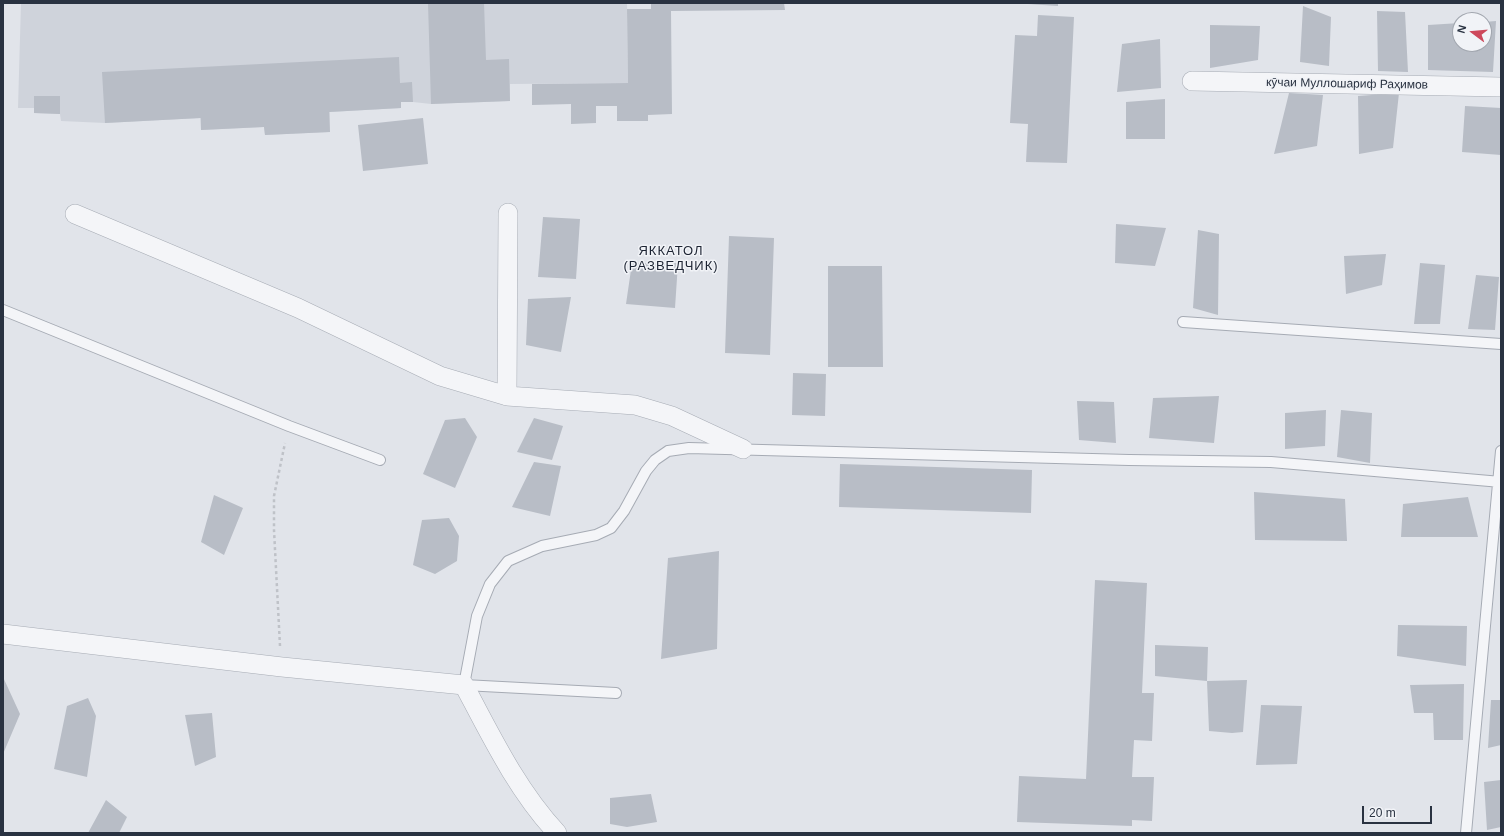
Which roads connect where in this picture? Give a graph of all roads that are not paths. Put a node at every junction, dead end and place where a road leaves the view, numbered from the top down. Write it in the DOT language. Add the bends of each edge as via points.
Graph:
graph roads {
  1 [pos="1192,81"];
  2 [pos="1501,87"];
  3 [pos="508,213"];
  4 [pos="75,214"];
  5 [pos="3,310"];
  6 [pos="1183,322"];
  7 [pos="1501,344"];
  8 [pos="507,396"];
  9 [pos="743,449"];
  10 [pos="1501,451"];
  11 [pos="380,460"];
  12 [pos="1499,481"];
  13 [pos="3,634"];
  14 [pos="464,685"];
  15 [pos="616,692"];
  16 [pos="557,833"];
  17 [pos="1466,833"];
  1 -- 2 [label="street, кӯчаи Муллошариф Раҳимов"];
  3 -- 8 [label="street"];
  4 -- 8 [label="street" via="298,308 440,376"];
  5 -- 11 [label="lane" via="288,426"];
  6 -- 7 [label="lane"];
  8 -- 9 [label="street" via="635,405 672,416"];
  9 -- 12 [label="lane" via="1271,462"];
  9 -- 14 [label="lane" via="689,448 668,451 655,460 646,471 624,511 611,528 596,535 542,546 508,561 490,584 477,616"];
  10 -- 12 [label="lane"];
  12 -- 17 [label="lane"];
  13 -- 14 [label="street" via="282,667"];
  14 -- 15 [label="lane"];
  14 -- 16 [label="street" via="498,748 543,818"];
}
